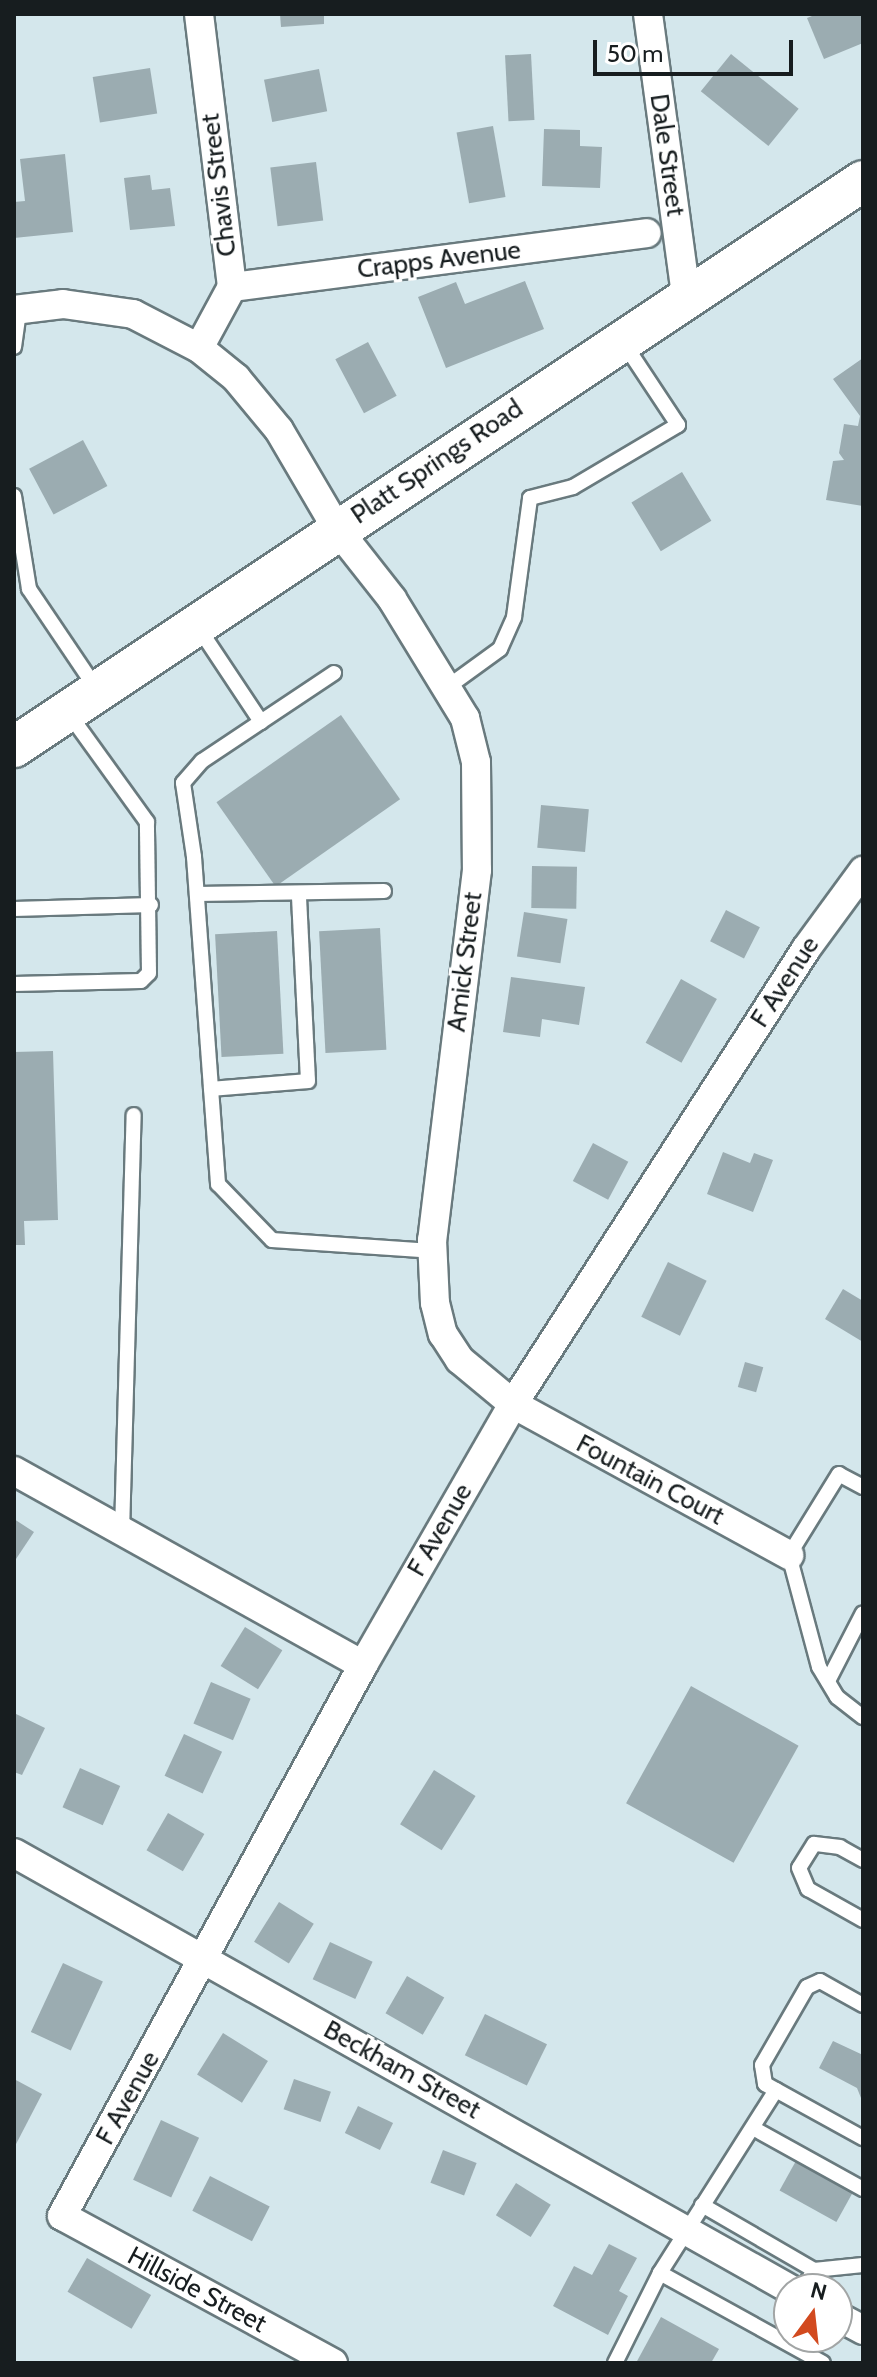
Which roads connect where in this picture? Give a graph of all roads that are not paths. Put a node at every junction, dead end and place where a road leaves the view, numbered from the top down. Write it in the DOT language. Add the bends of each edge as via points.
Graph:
graph roads {
  1 [pos="199,14"];
  2 [pos="648,14"];
  3 [pos="863,181"];
  4 [pos="647,233"];
  5 [pos="232,287"];
  6 [pos="686,296"];
  7 [pos="16,310"];
  8 [pos="621,339"];
  9 [pos="14,347"];
  10 [pos="199,348"];
  11 [pos="14,496"];
  12 [pos="337,529"];
  13 [pos="196,624"];
  14 [pos="334,673"];
  15 [pos="449,686"];
  16 [pos="82,700"];
  17 [pos="261,722"];
  18 [pos="14,747"];
  19 [pos="863,871"];
  20 [pos="384,891"];
  21 [pos="197,894"];
  22 [pos="299,894"];
  23 [pos="151,905"];
  24 [pos="14,909"];
  25 [pos="14,984"];
  26 [pos="211,1089"];
  27 [pos="134,1115"];
  28 [pos="432,1251"];
  29 [pos="513,1404"];
  30 [pos="14,1471"];
  31 [pos="863,1487"];
  32 [pos="122,1532"];
  33 [pos="789,1555"];
  34 [pos="863,1613"];
  35 [pos="857,1640"];
  36 [pos="363,1665"];
  37 [pos="828,1681"];
  38 [pos="863,1717"];
  39 [pos="14,1853"];
  40 [pos="863,1860"];
  41 [pos="863,1920"];
  42 [pos="206,1960"];
  43 [pos="863,2005"];
  44 [pos="776,2090"];
  45 [pos="753,2128"];
  46 [pos="863,2138"];
  47 [pos="863,2189"];
  48 [pos="702,2205"];
  49 [pos="62,2216"];
  50 [pos="686,2230"];
  51 [pos="863,2265"];
  52 [pos="814,2270"];
  53 [pos="660,2273"];
  54 [pos="812,2273"];
  55 [pos="773,2279"];
  56 [pos="333,2363"];
  57 [pos="615,2363"];
  58 [pos="823,2363"];
  1 -- 5 [label="street, Chavis Street"];
  2 -- 6 [label="street, Dale Street"];
  3 -- 6 [label="main road, Platt Springs Road"];
  4 -- 5 [label="street, Crapps Avenue"];
  5 -- 10 [label="street, Chavis Street"];
  6 -- 8 [label="main road, Platt Springs Road"];
  7 -- 9 [label="lane"];
  7 -- 10 [label="street" via="63,304 117,310"];
  8 -- 12 [label="main road, Platt Springs Road"];
  8 -- 15 [label="lane" via="678,425 573,487 530,498 509,628 500,649"];
  10 -- 12 [label="street" via="236,378 279,430"];
  11 -- 16 [label="lane" via="29,589"];
  12 -- 13 [label="main road, Platt Springs Road"];
  12 -- 15 [label="street, Amick Street" via="392,599"];
  13 -- 16 [label="main road, Platt Springs Road"];
  13 -- 17 [label="lane"];
  14 -- 17 [label="lane"];
  15 -- 28 [label="street, Amick Street" via="465,718 476,762 477,870"];
  16 -- 18 [label="main road, Platt Springs Road"];
  16 -- 23 [label="lane" via="144,812"];
  17 -- 21 [label="lane" via="202,761 183,783"];
  19 -- 29 [label="street, F Avenue" via="806,949"];
  20 -- 22 [label="lane"];
  21 -- 22 [label="lane"];
  21 -- 26 [label="lane"];
  22 -- 26 [label="lane" via="308,1081"];
  23 -- 24 [label="lane"];
  23 -- 25 [label="lane" via="147,978"];
  26 -- 28 [label="lane" via="218,1184 272,1240"];
  27 -- 32 [label="lane"];
  28 -- 29 [label="street, Amick Street" via="443,1334 460,1360"];
  29 -- 33 [label="street, Fountain Court"];
  29 -- 36 [label="street, F Avenue"];
  30 -- 32 [label="street"];
  31 -- 33 [label="lane" via="839,1474"];
  32 -- 36 [label="street"];
  33 -- 37 [label="lane"];
  34 -- 35 [label="lane"];
  35 -- 37 [label="lane"];
  36 -- 42 [label="street, F Avenue"];
  37 -- 38 [label="lane" via="837,1697"];
  39 -- 42 [label="street, Beckham Street"];
  40 -- 41 [label="lane" via="840,1847 814,1844 799,1868 808,1889"];
  42 -- 49 [label="street, F Avenue"];
  42 -- 50 [label="street, Beckham Street"];
  43 -- 44 [label="lane" via="820,1981 807,1987 762,2065 765,2084"];
  44 -- 45 [label="lane"];
  44 -- 46 [label="lane"];
  45 -- 47 [label="lane"];
  45 -- 48 [label="lane"];
  48 -- 50 [label="lane"];
  48 -- 52 [label="lane"];
  49 -- 56 [label="street, Hillside Street"];
  50 -- 53 [label="lane"];
  50 -- 55 [label="street, Beckham Street"];
  51 -- 52 [label="lane"];
  52 -- 54 [label="lane"];
  53 -- 57 [label="lane"];
  53 -- 58 [label="lane"];
}
